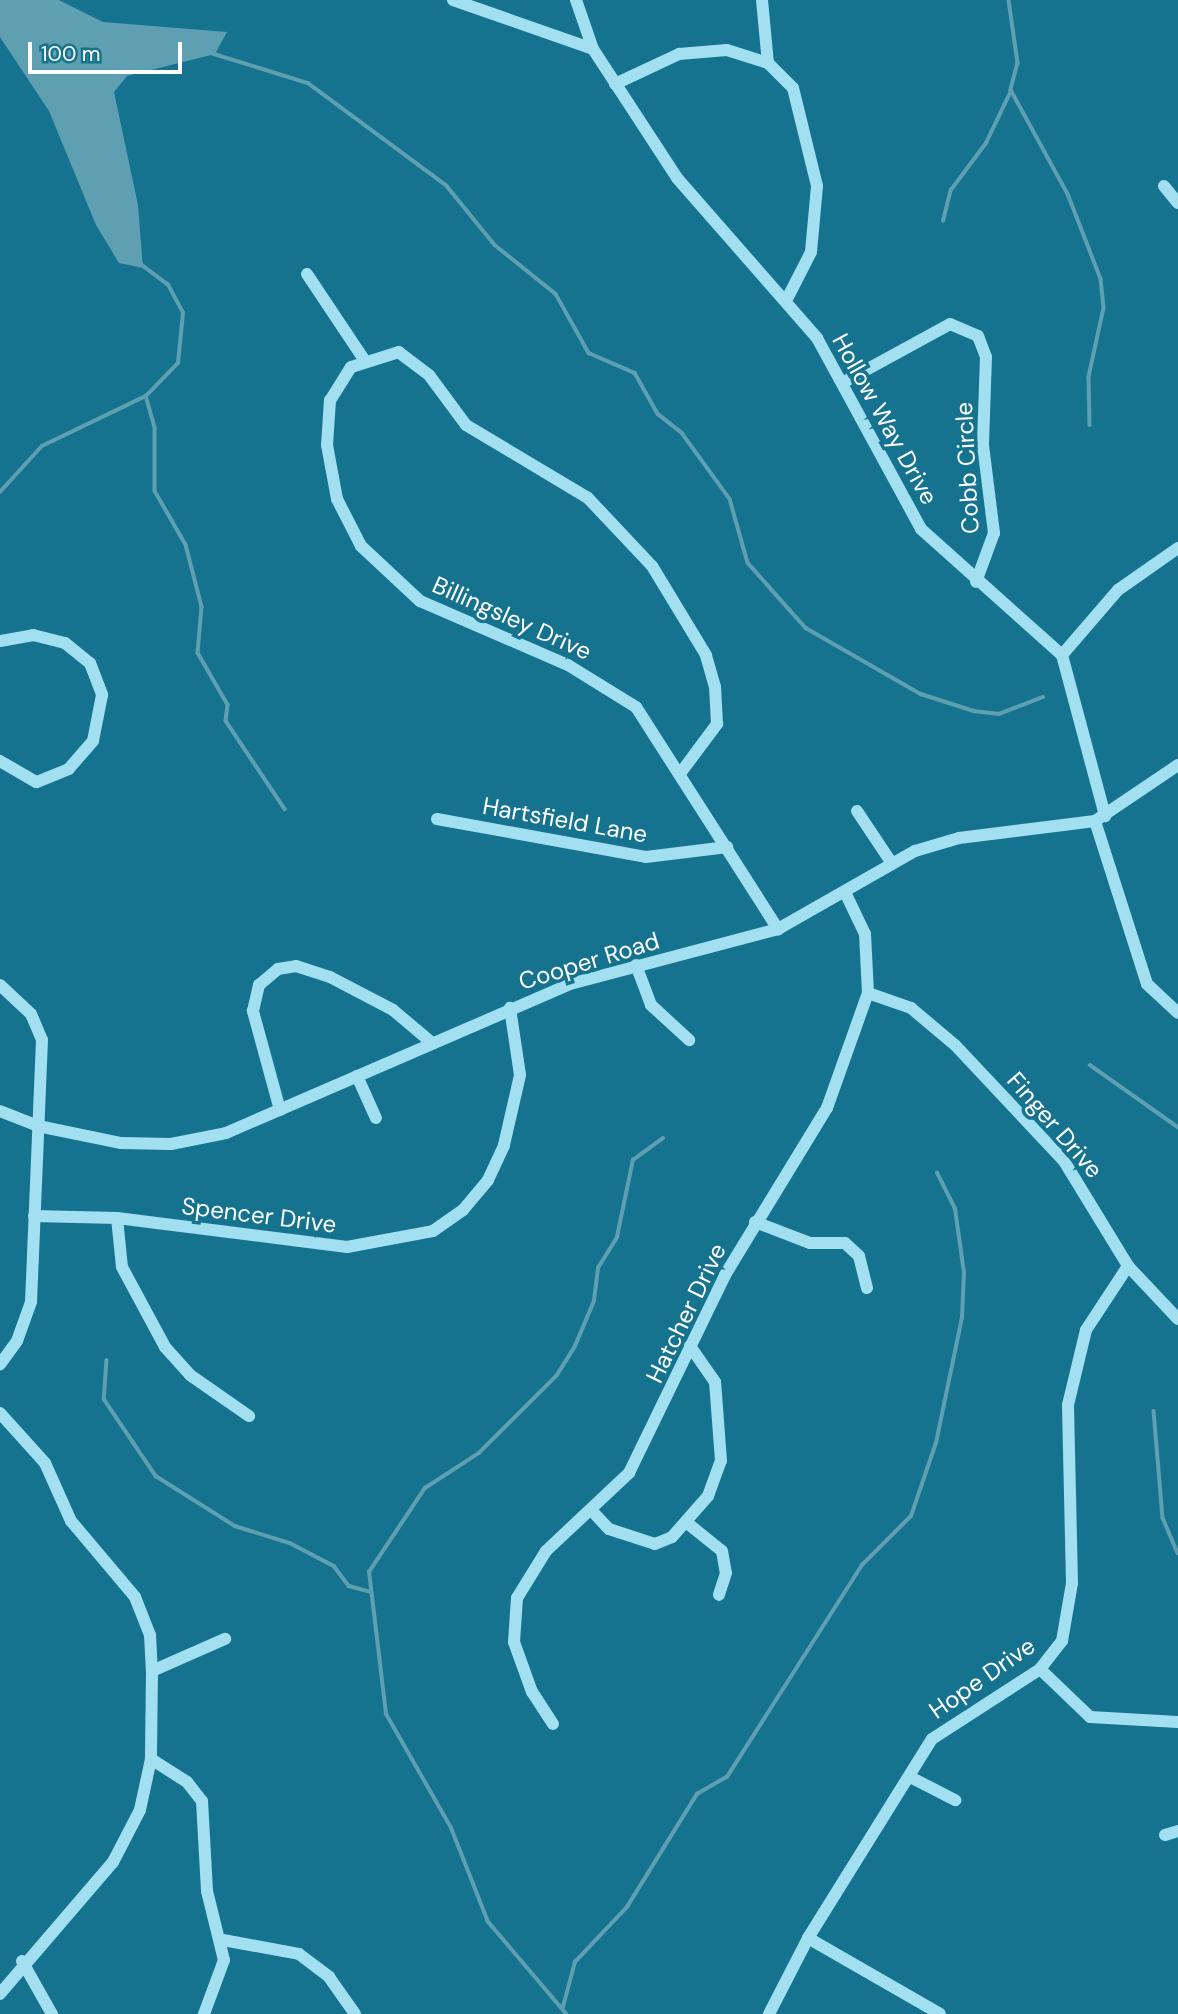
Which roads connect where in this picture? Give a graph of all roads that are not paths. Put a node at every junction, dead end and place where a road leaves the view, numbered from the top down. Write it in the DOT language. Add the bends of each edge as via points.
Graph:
graph roads {
  1 [pos="453,0"];
  2 [pos="576,0"];
  3 [pos="762,0"];
  4 [pos="593,49"];
  5 [pos="768,63"];
  6 [pos="615,84"];
  7 [pos="1164,186"];
  8 [pos="1178,203"];
  9 [pos="307,274"];
  10 [pos="788,297"];
  11 [pos="363,358"];
  12 [pos="844,382"];
  13 [pos="1178,548"];
  14 [pos="976,582"];
  15 [pos="0,641"];
  16 [pos="1062,655"];
  17 [pos="0,761"];
  18 [pos="1178,765"];
  19 [pos="682,771"];
  20 [pos="857,811"];
  21 [pos="437,819"];
  22 [pos="1100,819"];
  23 [pos="727,847"];
  24 [pos="891,862"];
  25 [pos="845,892"];
  26 [pos="778,929"];
  27 [pos="636,965"];
  28 [pos="0,985"];
  29 [pos="869,993"];
  30 [pos="510,1008"];
  31 [pos="1178,1013"];
  32 [pos="689,1040"];
  33 [pos="432,1043"];
  34 [pos="357,1076"];
  35 [pos="280,1110"];
  36 [pos="0,1111"];
  37 [pos="376,1118"];
  38 [pos="38,1126"];
  39 [pos="34,1216"];
  40 [pos="117,1218"];
  41 [pos="755,1222"];
  42 [pos="1128,1266"];
  43 [pos="866,1287"];
  44 [pos="1178,1319"];
  45 [pos="690,1346"];
  46 [pos="0,1364"];
  47 [pos="0,1413"];
  48 [pos="249,1416"];
  49 [pos="593,1512"];
  50 [pos="686,1522"];
  51 [pos="719,1595"];
  52 [pos="225,1639"];
  53 [pos="1040,1670"];
  54 [pos="152,1671"];
  55 [pos="1178,1722"];
  56 [pos="553,1724"];
  57 [pos="151,1759"];
  58 [pos="910,1777"];
  59 [pos="956,1800"];
  60 [pos="808,1938"];
  61 [pos="223,1940"];
  62 [pos="22,1961"];
  63 [pos="0,1994"];
  64 [pos="52,2014"];
  65 [pos="204,2014"];
  66 [pos="355,2014"];
  67 [pos="769,2014"];
  68 [pos="940,2014"];
  1 -- 4 [label="street"];
  2 -- 4 [label="street, Hollow Way Drive"];
  3 -- 5 [label="street"];
  4 -- 6 [label="street, Hollow Way Drive"];
  5 -- 6 [label="street" via="750,53 691,52"];
  5 -- 10 [label="street" via="793,88 802,109 817,186 811,252"];
  6 -- 10 [label="street, Hollow Way Drive" via="685,188 734,248"];
  7 -- 8 [label="street"];
  9 -- 11 [label="street"];
  10 -- 12 [label="street, Hollow Way Drive"];
  11 -- 19 [label="street" via="399,352 418,365 466,425 588,498 652,566 706,655 715,687 717,724"];
  11 -- 19 [label="street, Billingsley Drive" via="336,385 327,445 337,499 361,546 420,601 597,679 635,707"];
  12 -- 14 [label="street, Hollow Way Drive" via="921,529"];
  12 -- 14 [label="street, Cobb Circle" via="950,324 978,336 986,357 983,445 994,533"];
  13 -- 16 [label="street" via="1118,590"];
  14 -- 16 [label="street, Hollow Way Drive"];
  15 -- 17 [label="street" via="33,635 65,643 90,663 103,695 93,741 69,769 36,782"];
  16 -- 22 [label="street"];
  18 -- 22 [label="street, Cooper Road"];
  19 -- 23 [label="street, Billingsley Drive"];
  20 -- 24 [label="street"];
  21 -- 23 [label="street, Hartsfield Lane" via="646,857"];
  22 -- 24 [label="street, Cooper Road" via="959,838"];
  22 -- 31 [label="street" via="1147,984"];
  23 -- 26 [label="street, Billingsley Drive"];
  24 -- 25 [label="street, Cooper Road"];
  25 -- 26 [label="street, Cooper Road"];
  25 -- 29 [label="street, Hatcher Drive" via="865,934"];
  26 -- 27 [label="street, Cooper Road"];
  27 -- 30 [label="street, Cooper Road"];
  27 -- 32 [label="street" via="651,1004"];
  28 -- 38 [label="street" via="32,1014 42,1040"];
  29 -- 41 [label="street, Hatcher Drive" via="816,1132"];
  29 -- 42 [label="street, Finger Drive" via="911,1008 955,1045 1064,1161"];
  30 -- 33 [label="street, Cooper Road"];
  30 -- 40 [label="street, Spencer Drive" via="520,1075 504,1145 480,1190 433,1231 373,1245 321,1246"];
  33 -- 34 [label="street, Cooper Road"];
  33 -- 35 [label="street" via="393,1010 330,977 296,966 278,969 259,985 253,1011"];
  34 -- 35 [label="street, Cooper Road"];
  34 -- 37 [label="street"];
  35 -- 38 [label="street, Cooper Road" via="226,1133 170,1144 121,1143"];
  36 -- 38 [label="street, Cooper Road"];
  38 -- 39 [label="street"];
  39 -- 40 [label="street, Spencer Drive"];
  39 -- 46 [label="street" via="31,1302 18,1341"];
  40 -- 48 [label="street" via="122,1267 165,1346 190,1375"];
  41 -- 43 [label="street" via="810,1243 845,1243 859,1256"];
  41 -- 45 [label="street, Hatcher Drive"];
  42 -- 44 [label="street, Finger Drive"];
  42 -- 53 [label="street, Hope Drive" via="1096,1308 1079,1353 1068,1405 1071,1606 1062,1641"];
  45 -- 49 [label="street, Hatcher Drive" via="629,1473"];
  45 -- 50 [label="street" via="715,1382 721,1461 708,1496"];
  47 -- 54 [label="street" via="46,1463 71,1521 135,1597 150,1635"];
  49 -- 50 [label="street" via="609,1529 655,1544"];
  49 -- 56 [label="street, Hatcher Drive" via="533,1566 517,1598 514,1642 532,1692"];
  50 -- 51 [label="street" via="722,1551 726,1573"];
  52 -- 54 [label="street"];
  53 -- 55 [label="street" via="1090,1717"];
  53 -- 58 [label="street, Hope Drive" via="932,1739"];
  54 -- 57 [label="street"];
  57 -- 61 [label="street" via="187,1782 202,1801 207,1891"];
  57 -- 62 [label="street" via="140,1810 113,1862"];
  58 -- 59 [label="street"];
  58 -- 60 [label="street, Hope Drive"];
  60 -- 67 [label="street, Hope Drive"];
  60 -- 68 [label="street"];
  61 -- 65 [label="street" via="221,1979"];
  61 -- 66 [label="street" via="299,1954 329,1977"];
  62 -- 63 [label="street"];
  62 -- 64 [label="street"];
}
